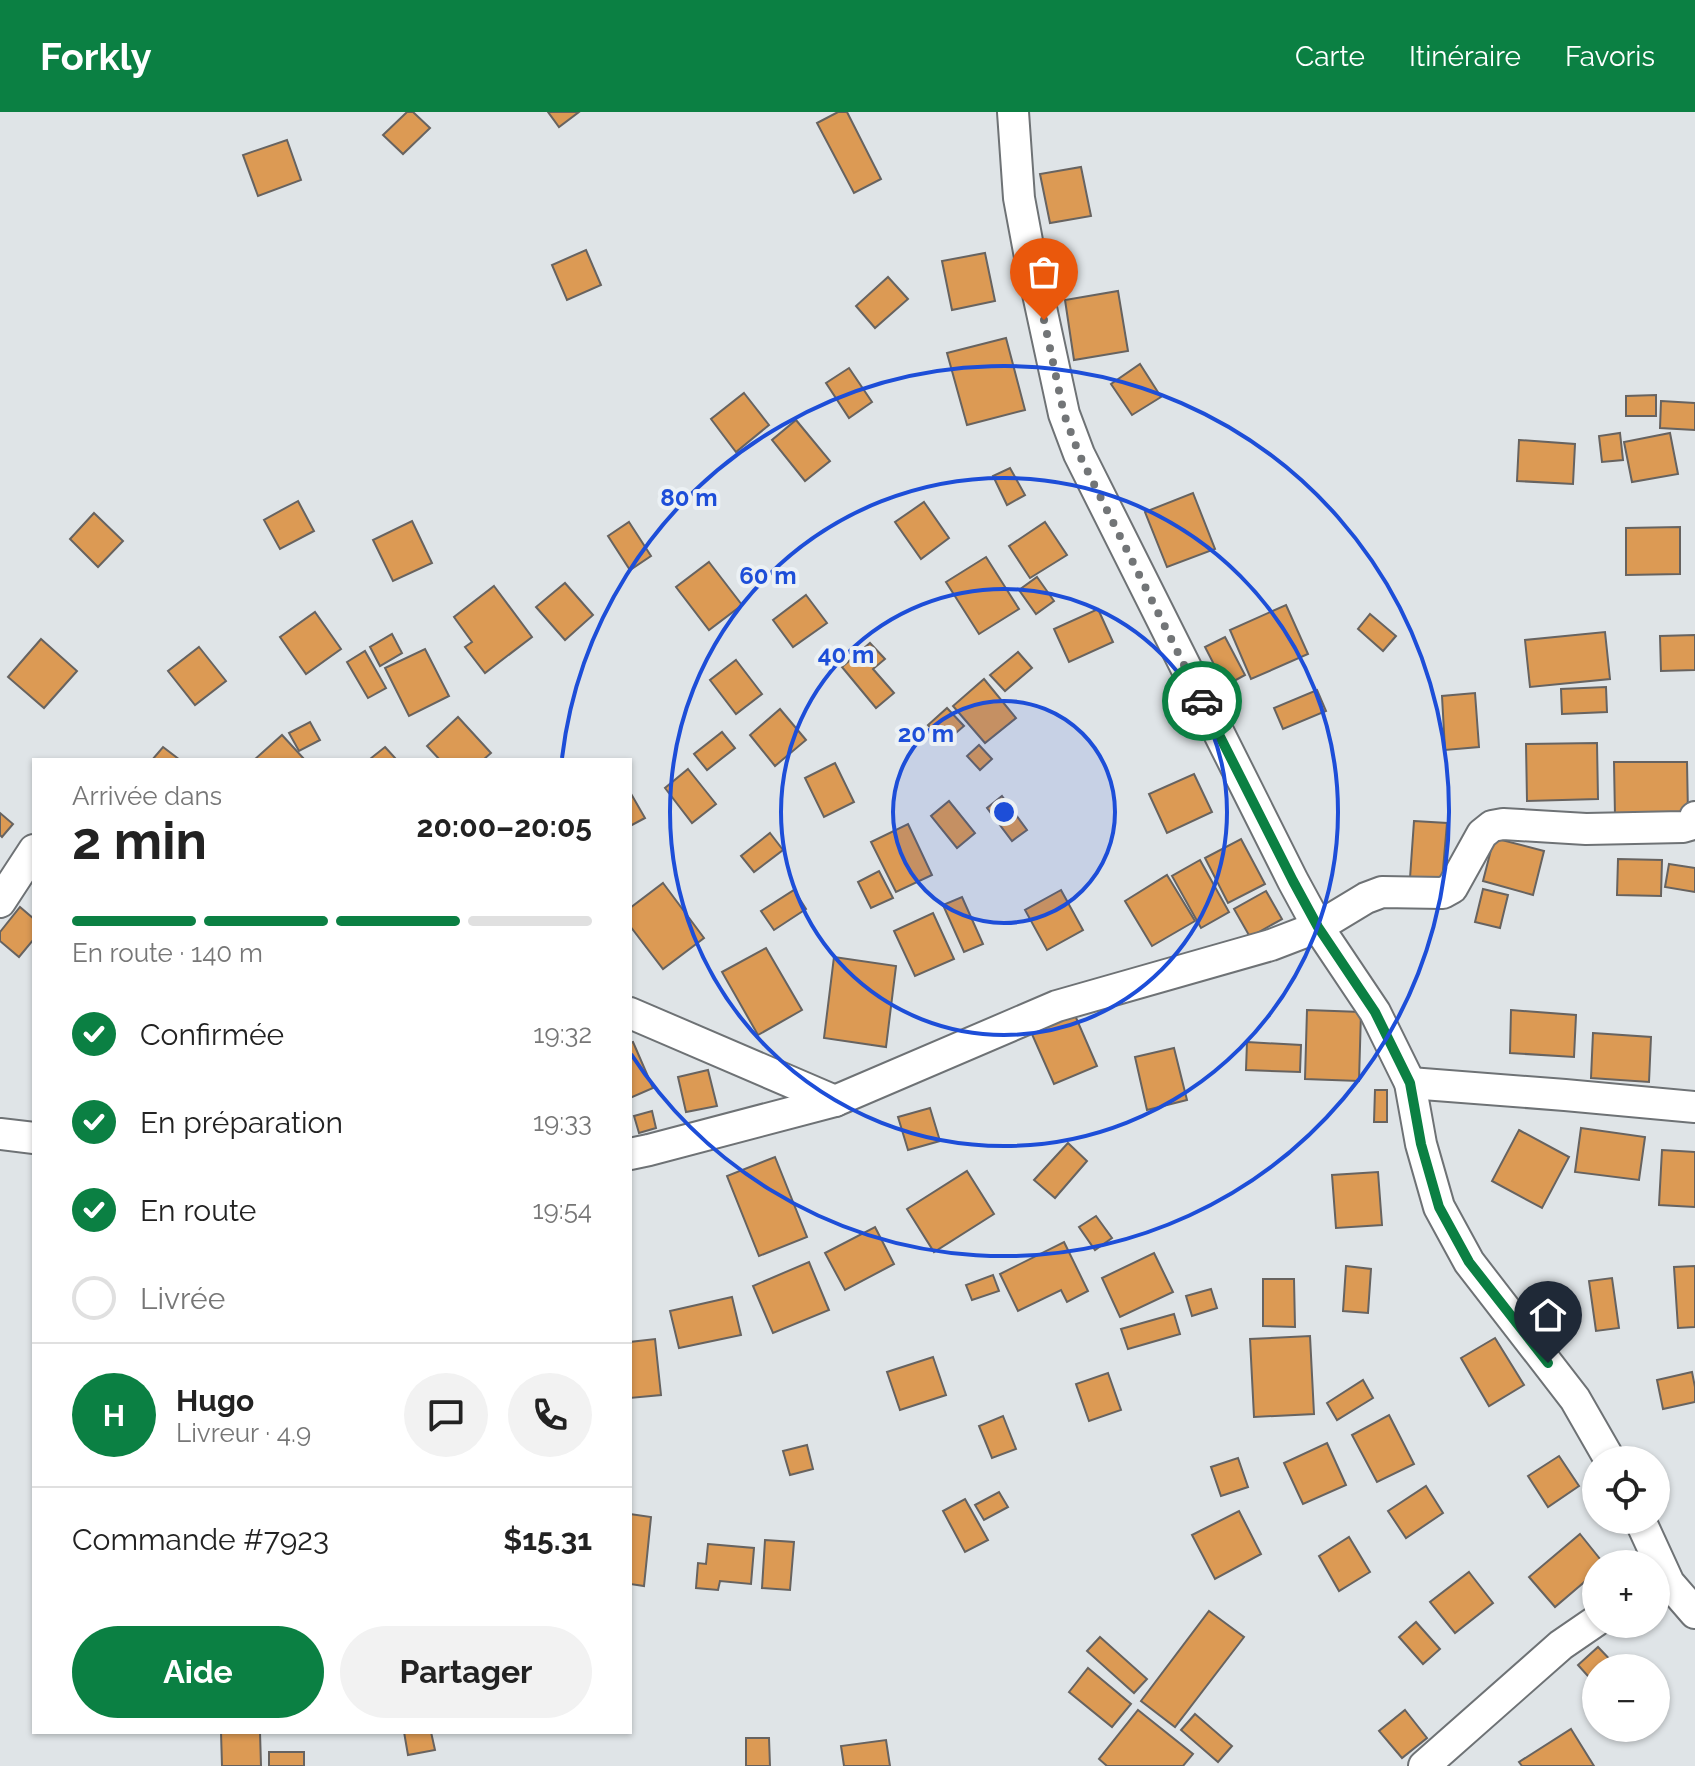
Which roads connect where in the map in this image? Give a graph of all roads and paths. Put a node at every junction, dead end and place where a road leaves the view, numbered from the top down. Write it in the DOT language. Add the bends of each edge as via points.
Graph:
graph roads {
  1 [pos="1013,112"];
  2 [pos="1695,817"];
  3 [pos="32,853"];
  4 [pos="0,902"];
  5 [pos="1318,927"];
  6 [pos="632,1014"];
  7 [pos="1410,1083"];
  8 [pos="835,1101"];
  9 [pos="1695,1107"];
  10 [pos="0,1134"];
  11 [pos="32,1138"];
  12 [pos="632,1154"];
  13 [pos="1602,1446"];
  14 [pos="1670,1592"];
  15 [pos="1695,1613"];
  16 [pos="1582,1631"];
  17 [pos="1424,1766"];
  1 -- 5 [label="street" via="1019,198 1064,414 1079,454"];
  2 -- 5 [label="street" via="1693,824 1683,827 1492,826 1482,834 1452,888 1443,893 1382,892"];
  3 -- 4 [label="street"];
  5 -- 7 [label="street" via="1375,1012"];
  5 -- 8 [label="street" via="1057,1006"];
  6 -- 8 [label="street"];
  7 -- 9 [label="street"];
  7 -- 13 [label="street" via="1439,1207 1469,1262 1575,1399"];
  8 -- 12 [label="street"];
  10 -- 11 [label="street"];
  14 -- 15 [label="street"];
  16 -- 17 [label="street"];
}
